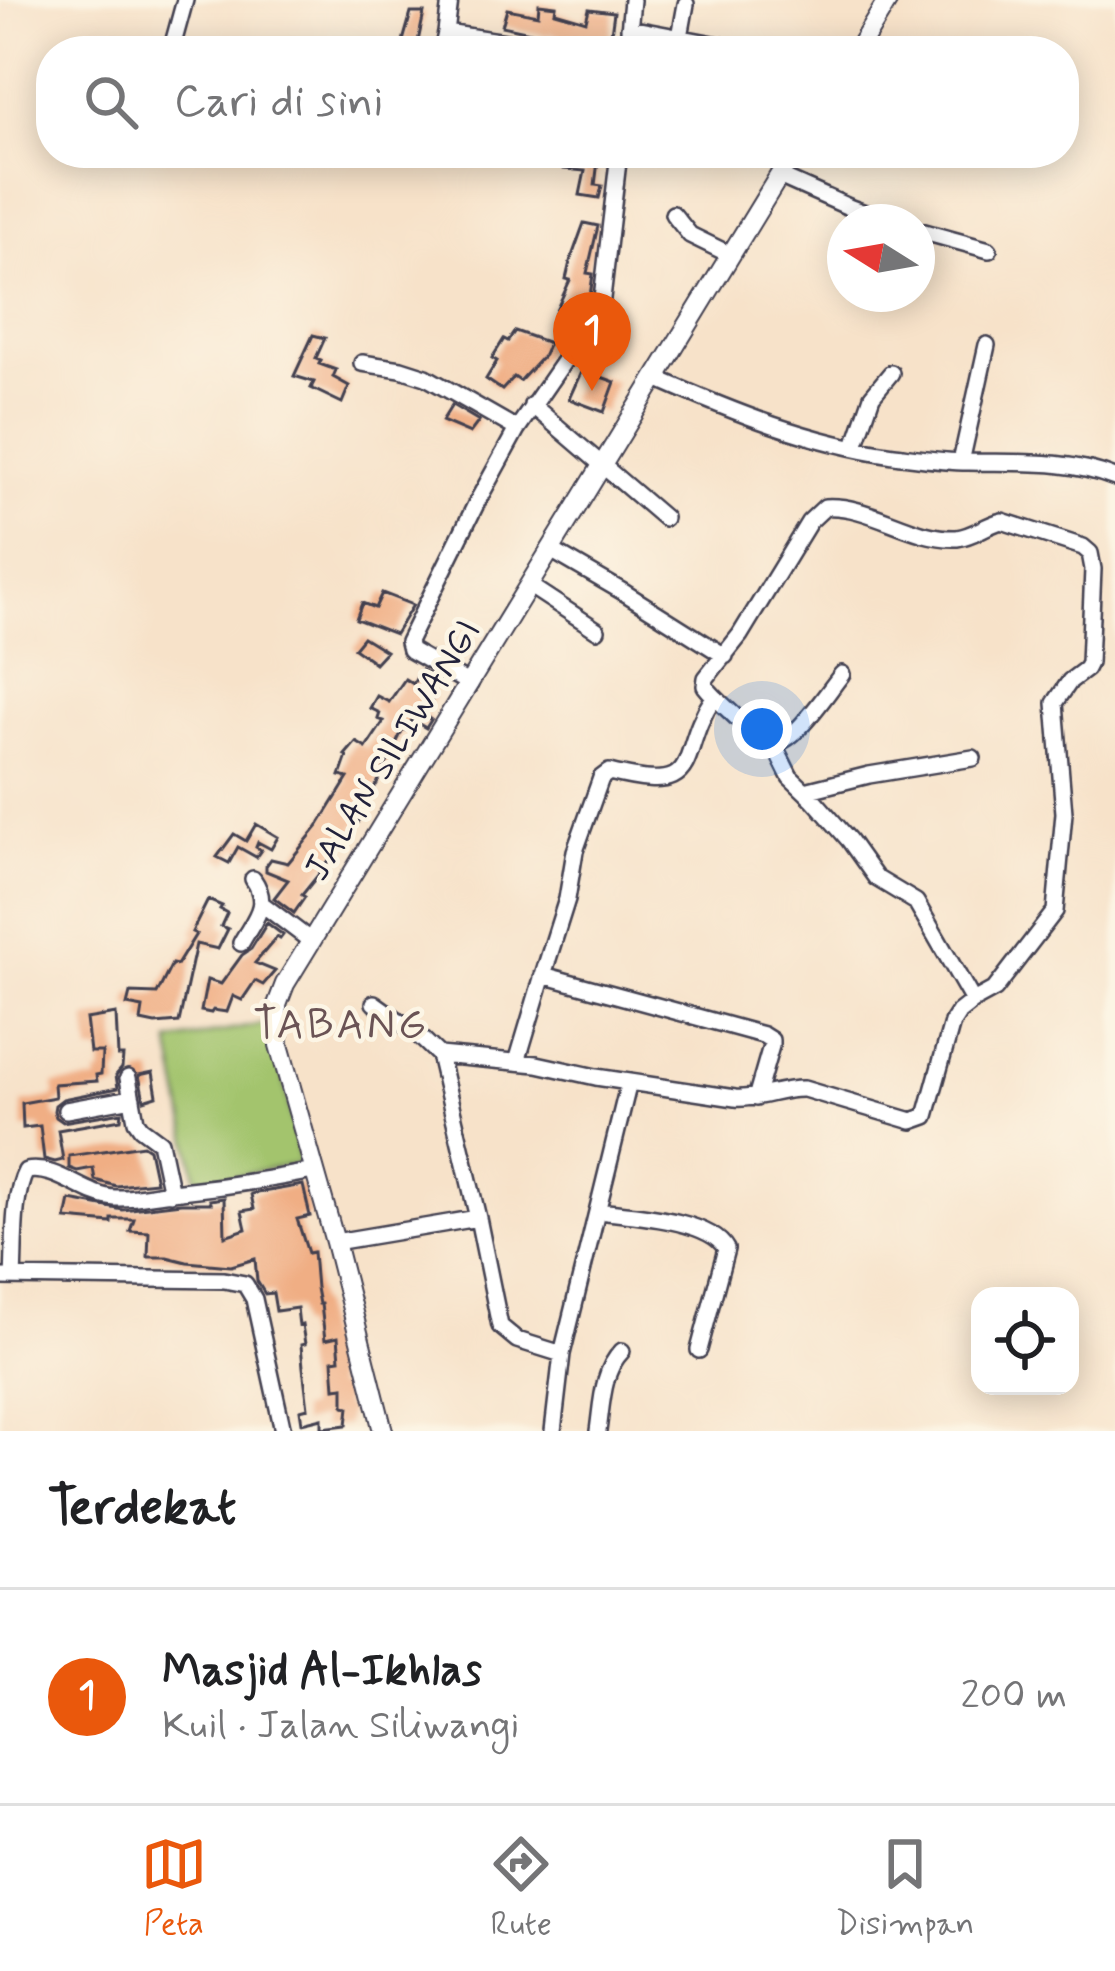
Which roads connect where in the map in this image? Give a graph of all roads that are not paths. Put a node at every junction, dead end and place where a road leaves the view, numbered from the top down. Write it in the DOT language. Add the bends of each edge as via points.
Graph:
graph roads {
  1 [pos="185,0"];
  2 [pos="450,0"];
  3 [pos="632,0"];
  4 [pos="888,0"];
  5 [pos="686,4"];
  6 [pos="629,28"];
  7 [pos="454,34"];
  8 [pos="175,36"];
  9 [pos="467,36"];
  10 [pos="628,36"];
  11 [pos="674,36"];
  12 [pos="680,36"];
  13 [pos="866,36"];
  14 [pos="617,168"];
  15 [pos="784,168"];
  16 [pos="779,176"];
  17 [pos="841,204"];
  18 [pos="674,214"];
  19 [pos="935,235"];
  20 [pos="989,250"];
  21 [pos="730,255"];
  22 [pos="987,345"];
  23 [pos="362,363"];
  24 [pos="891,373"];
  25 [pos="656,378"];
  26 [pos="532,405"];
  27 [pos="517,429"];
  28 [pos="854,446"];
  29 [pos="962,462"];
  30 [pos="602,467"];
  31 [pos="1115,478"];
  32 [pos="664,518"];
  33 [pos="550,550"];
  34 [pos="530,586"];
  35 [pos="597,630"];
  36 [pos="724,656"];
  37 [pos="842,674"];
  38 [pos="470,683"];
  39 [pos="714,697"];
  40 [pos="775,745"];
  41 [pos="973,758"];
  42 [pos="805,791"];
  43 [pos="254,879"];
  44 [pos="262,904"];
  45 [pos="311,941"];
  46 [pos="241,943"];
  47 [pos="543,975"];
  48 [pos="974,1001"];
  49 [pos="374,1004"];
  50 [pos="440,1055"];
  51 [pos="517,1062"];
  52 [pos="128,1078"];
  53 [pos="629,1082"];
  54 [pos="132,1097"];
  55 [pos="756,1098"];
  56 [pos="67,1110"];
  57 [pos="314,1172"];
  58 [pos="171,1192"];
  59 [pos="598,1211"];
  60 [pos="478,1219"];
  61 [pos="335,1242"];
  62 [pos="7,1277"];
  63 [pos="699,1349"];
  64 [pos="622,1351"];
  65 [pos="562,1354"];
  66 [pos="283,1431"];
  67 [pos="383,1431"];
  68 [pos="554,1431"];
  69 [pos="598,1431"];
  1 -- 8 [label="street"];
  2 -- 7 [label="street"];
  3 -- 6 [label="street"];
  4 -- 13 [label="main road"];
  5 -- 12 [label="street"];
  6 -- 10 [label="street"];
  6 -- 11 [label="street"];
  7 -- 9 [label="street"];
  14 -- 26 [label="street" via="599,324"];
  15 -- 16 [label="main road, JALAN SILIWANGI"];
  16 -- 17 [label="street"];
  16 -- 21 [label="main road, JALAN SILIWANGI"];
  18 -- 21 [label="street" via="690,235"];
  19 -- 20 [label="street"];
  21 -- 25 [label="main road, JALAN SILIWANGI"];
  22 -- 29 [label="street"];
  23 -- 27 [label="street" via="426,377"];
  24 -- 28 [label="street" via="872,396"];
  25 -- 28 [label="street" via="784,430"];
  25 -- 30 [label="main road, JALAN SILIWANGI"];
  26 -- 27 [label="street"];
  26 -- 30 [label="street"];
  27 -- 38 [label="street" via="408,642"];
  28 -- 29 [label="street"];
  29 -- 31 [label="street" via="1041,462"];
  30 -- 32 [label="street"];
  30 -- 33 [label="main road, JALAN SILIWANGI"];
  33 -- 34 [label="main road, JALAN SILIWANGI"];
  33 -- 36 [label="street"];
  34 -- 35 [label="street"];
  34 -- 38 [label="main road, JALAN SILIWANGI"];
  36 -- 39 [label="street" via="706,678"];
  36 -- 48 [label="street" via="825,507 936,537 969,536 1002,520 1088,550 1089,663 1054,708 1064,813 1055,910 995,989"];
  37 -- 40 [label="street" via="796,732"];
  38 -- 45 [label="main road, JALAN SILIWANGI"];
  39 -- 40 [label="street"];
  39 -- 47 [label="street" via="685,766 671,778 601,778"];
  40 -- 42 [label="street"];
  41 -- 42 [label="street"];
  42 -- 48 [label="street" via="876,878 916,902"];
  43 -- 44 [label="street"];
  44 -- 45 [label="street"];
  44 -- 46 [label="street"];
  45 -- 57 [label="main road, JALAN SILIWANGI" via="285,984 276,1024"];
  47 -- 51 [label="street"];
  47 -- 55 [label="street" via="763,1035 772,1046"];
  48 -- 55 [label="street" via="952,1023 926,1116 902,1120 804,1089"];
  49 -- 50 [label="street"];
  50 -- 51 [label="street"];
  50 -- 60 [label="street"];
  51 -- 53 [label="street"];
  52 -- 54 [label="street"];
  53 -- 55 [label="street"];
  53 -- 59 [label="street"];
  54 -- 56 [label="street"];
  54 -- 58 [label="street" via="136,1121 160,1142"];
  57 -- 58 [label="street"];
  57 -- 61 [label="main road, JALAN SILIWANGI"];
  58 -- 62 [label="street" via="102,1197 26,1171"];
  59 -- 63 [label="street" via="675,1222 722,1240"];
  59 -- 65 [label="street"];
  60 -- 61 [label="street"];
  60 -- 65 [label="street" via="500,1326"];
  61 -- 67 [label="main road, JALAN SILIWANGI"];
  62 -- 66 [label="street" via="245,1284"];
  64 -- 69 [label="street" via="607,1378"];
  65 -- 68 [label="street"];
}
